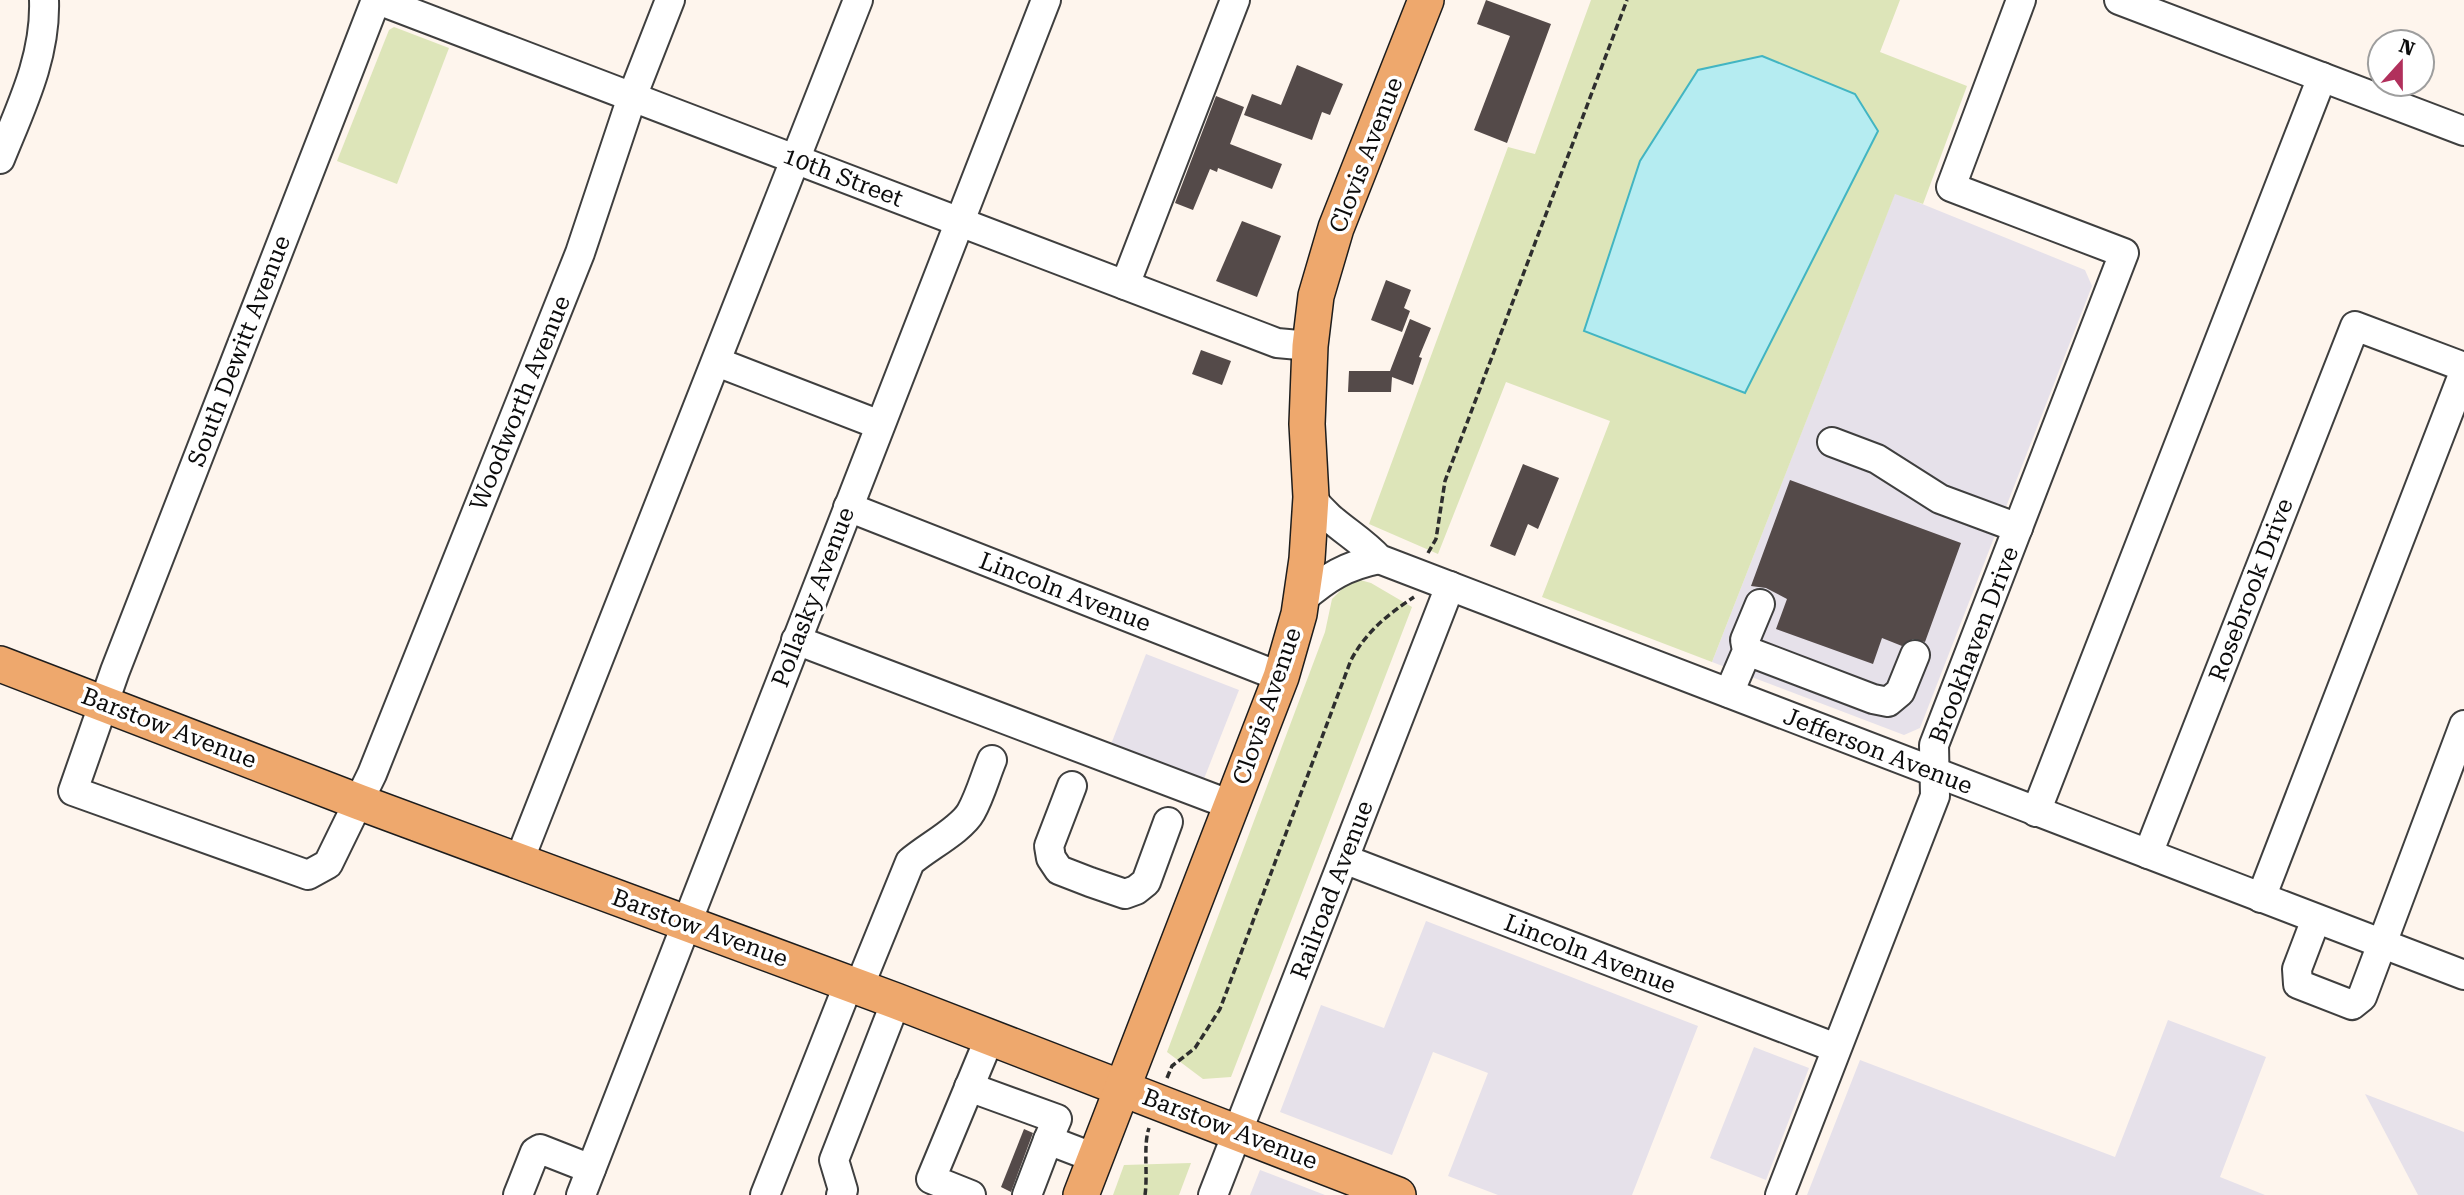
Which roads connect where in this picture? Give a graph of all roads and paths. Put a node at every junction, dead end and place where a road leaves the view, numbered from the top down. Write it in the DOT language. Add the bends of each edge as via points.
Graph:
graph roads {
  1 [pos="44,0"];
  2 [pos="377,0"];
  3 [pos="670,0"];
  4 [pos="858,0"];
  5 [pos="1046,0"];
  6 [pos="1235,0"];
  7 [pos="1426,0"];
  8 [pos="1627,0"];
  9 [pos="2021,0"];
  10 [pos="2119,0"];
  11 [pos="2322,77"];
  12 [pos="632,97"];
  13 [pos="2464,131"];
  14 [pos="0,159"];
  15 [pos="797,160"];
  16 [pos="958,221"];
  17 [pos="1125,285"];
  18 [pos="1310,346"];
  19 [pos="717,362"];
  20 [pos="2464,370"];
  21 [pos="880,425"];
  22 [pos="1832,442"];
  23 [pos="1311,498"];
  24 [pos="848,507"];
  25 [pos="2018,528"];
  26 [pos="1379,559"];
  27 [pos="1422,575"];
  28 [pos="1450,586"];
  29 [pos="1302,598"];
  30 [pos="1760,604"];
  31 [pos="796,640"];
  32 [pos="1747,651"];
  33 [pos="1915,655"];
  34 [pos="0,663"];
  35 [pos="1281,677"];
  36 [pos="1729,694"];
  37 [pos="1873,699"];
  38 [pos="104,703"];
  39 [pos="2464,725"];
  40 [pos="1858,743"];
  41 [pos="992,760"];
  42 [pos="1933,772"];
  43 [pos="1072,786"];
  44 [pos="359,802"];
  45 [pos="1231,805"];
  46 [pos="2036,812"];
  47 [pos="1168,822"];
  48 [pos="2148,854"];
  49 [pos="1344,859"];
  50 [pos="519,861"];
  51 [pos="2261,898"];
  52 [pos="2316,919"];
  53 [pos="686,924"];
  54 [pos="2381,943"];
  55 [pos="2464,975"];
  56 [pos="854,985"];
  57 [pos="896,1001"];
  58 [pos="990,1037"];
  59 [pos="1836,1048"];
  60 [pos="969,1087"];
  61 [pos="1122,1087"];
  62 [pos="1158,1101"];
  63 [pos="1238,1132"];
  64 [pos="1048,1140"];
  65 [pos="1095,1158"];
  66 [pos="591,1168"];
  67 [pos="518,1195"];
  68 [pos="581,1195"];
  69 [pos="765,1195"];
  70 [pos="841,1195"];
  71 [pos="971,1195"];
  72 [pos="1027,1195"];
  73 [pos="1081,1195"];
  74 [pos="1146,1195"];
  75 [pos="1213,1195"];
  76 [pos="1398,1195"];
  77 [pos="1780,1195"];
  1 -- 14 [label="street" via="38,64"];
  2 -- 12 [label="street, 10th Street"];
  2 -- 38 [label="street, South Dewitt Avenue"];
  3 -- 12 [label="street, Woodworth Avenue"];
  4 -- 15 [label="street"];
  5 -- 16 [label="street, Pollasky Avenue"];
  6 -- 17 [label="street"];
  7 -- 18 [label="main road, Clovis Avenue" via="1336,228 1316,296"];
  8 -- 27 [label="path" via="1445,481 1436,539"];
  9 -- 25 [label="street, Brookhaven Drive" via="1951,187 2124,253"];
  10 -- 11 [label="street"];
  11 -- 13 [label="street"];
  11 -- 46 [label="street"];
  12 -- 15 [label="street, 10th Street"];
  12 -- 44 [label="street, Woodworth Avenue" via="580,253"];
  15 -- 16 [label="street, 10th Street"];
  15 -- 19 [label="street"];
  16 -- 17 [label="street, 10th Street"];
  16 -- 21 [label="street, Pollasky Avenue"];
  17 -- 18 [label="street, 10th Street" via="1276,342"];
  18 -- 23 [label="main road, Clovis Avenue" via="1307,424"];
  19 -- 21 [label="street"];
  19 -- 50 [label="street"];
  20 -- 48 [label="street, Rosebrook Drive" via="2355,326"];
  20 -- 51 [label="street"];
  21 -- 24 [label="street, Pollasky Avenue"];
  22 -- 25 [label="street" via="1877,460 1940,499"];
  23 -- 26 [label="street, Jefferson Avenue" via="1331,521"];
  23 -- 29 [label="main road, Clovis Avenue"];
  24 -- 31 [label="street, Pollasky Avenue"];
  24 -- 35 [label="street, Lincoln Avenue"];
  25 -- 42 [label="street, Brookhaven Drive" via="1934,745"];
  26 -- 27 [label="street, Jefferson Avenue"];
  26 -- 29 [label="street" via="1333,574"];
  27 -- 28 [label="street, Jefferson Avenue"];
  27 -- 62 [label="path" via="1415,597 1374,627 1351,660 1220,1009 1195,1048 1172,1066"];
  28 -- 36 [label="street, Jefferson Avenue"];
  28 -- 49 [label="street, Railroad Avenue"];
  29 -- 35 [label="main road, Clovis Avenue"];
  30 -- 32 [label="street" via="1745,640"];
  31 -- 45 [label="street"];
  31 -- 53 [label="street, Pollasky Avenue"];
  32 -- 36 [label="street"];
  32 -- 37 [label="street"];
  33 -- 37 [label="street" via="1896,698 1888,702"];
  34 -- 38 [label="main road, Barstow Avenue"];
  35 -- 45 [label="main road, Clovis Avenue"];
  36 -- 40 [label="street, Jefferson Avenue"];
  37 -- 40 [label="street"];
  38 -- 44 [label="main road, Barstow Avenue"];
  38 -- 44 [label="street, South Dewitt Avenue" via="73,790 308,874 328,864"];
  39 -- 54 [label="street"];
  40 -- 42 [label="street, Jefferson Avenue"];
  41 -- 56 [label="street" via="970,814 910,862"];
  42 -- 46 [label="street, Jefferson Avenue"];
  42 -- 59 [label="street, Brookhaven Drive" via="1935,796"];
  43 -- 47 [label="street" via="1049,846 1051,858 1059,870 1090,882 1125,894 1136,890 1146,882"];
  44 -- 50 [label="main road, Barstow Avenue"];
  45 -- 61 [label="main road, Clovis Avenue"];
  46 -- 48 [label="street, Jefferson Avenue"];
  48 -- 51 [label="street, Jefferson Avenue"];
  49 -- 59 [label="street, Lincoln Avenue"];
  49 -- 63 [label="street, Railroad Avenue"];
  50 -- 53 [label="main road, Barstow Avenue"];
  51 -- 52 [label="street, Jefferson Avenue"];
  52 -- 54 [label="street, Jefferson Avenue"];
  52 -- 54 [label="street" via="2297,969 2298,984 2352,1005 2362,997"];
  53 -- 56 [label="main road, Barstow Avenue"];
  53 -- 66 [label="street, Pollasky Avenue"];
  54 -- 55 [label="street, Jefferson Avenue"];
  56 -- 57 [label="main road, Barstow Avenue"];
  56 -- 69 [label="street"];
  57 -- 58 [label="main road, Barstow Avenue"];
  57 -- 70 [label="street" via="834,1160"];
  58 -- 60 [label="street"];
  58 -- 61 [label="main road, Barstow Avenue"];
  59 -- 77 [label="street, Brookhaven Drive"];
  60 -- 64 [label="street" via="1057,1119"];
  60 -- 71 [label="street" via="930,1179"];
  61 -- 62 [label="main road, Barstow Avenue"];
  61 -- 65 [label="main road, Clovis Avenue"];
  62 -- 63 [label="main road, Barstow Avenue"];
  62 -- 74 [label="path" via="1145,1139"];
  63 -- 75 [label="street, Railroad Avenue"];
  63 -- 76 [label="main road, Barstow Avenue"];
  64 -- 65 [label="street"];
  64 -- 72 [label="street"];
  65 -- 73 [label="main road, Clovis Avenue"];
  66 -- 67 [label="street" via="540,1149 534,1152"];
  66 -- 68 [label="street, Pollasky Avenue"];
}
